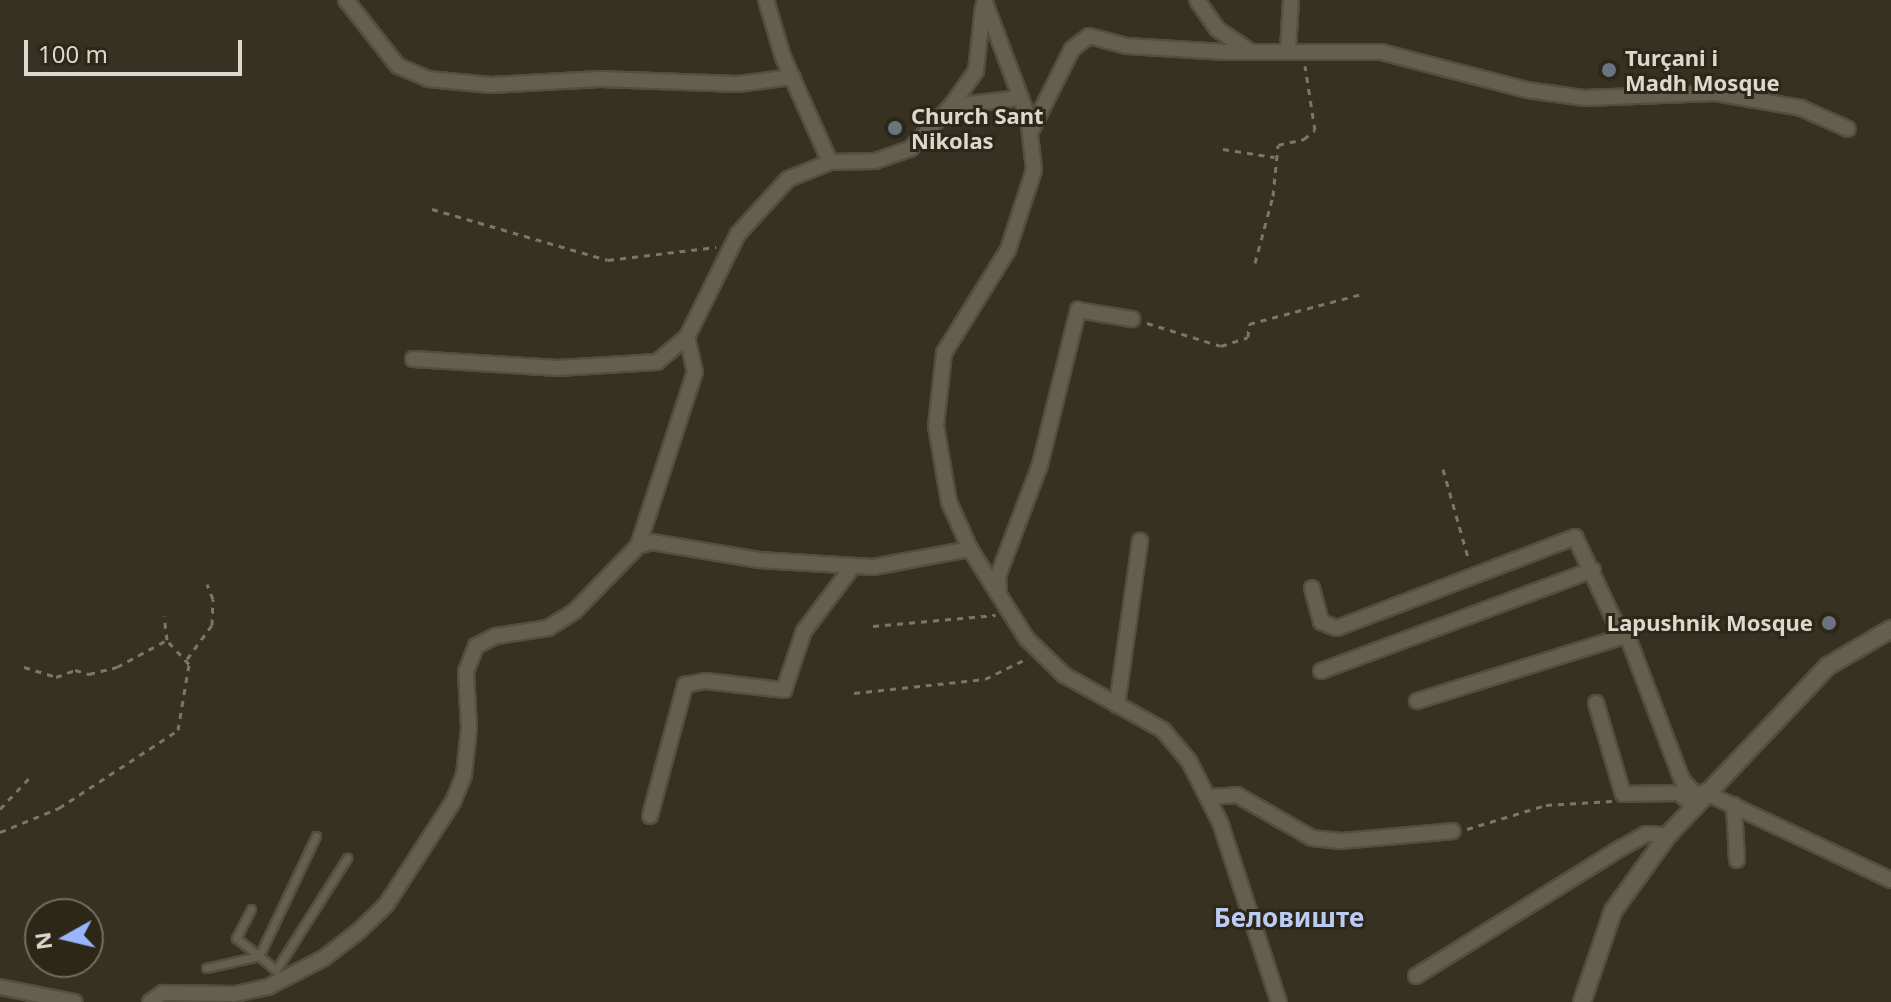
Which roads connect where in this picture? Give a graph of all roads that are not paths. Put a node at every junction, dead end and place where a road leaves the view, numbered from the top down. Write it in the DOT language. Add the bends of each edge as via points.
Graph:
graph roads {
  1 [pos="346,0"];
  2 [pos="766,0"];
  3 [pos="984,0"];
  4 [pos="1291,0"];
  5 [pos="1199,2"];
  6 [pos="1293,50"];
  7 [pos="1250,51"];
  8 [pos="793,77"];
  9 [pos="1021,98"];
  10 [pos="951,106"];
  11 [pos="1032,129"];
  12 [pos="1848,129"];
  13 [pos="830,162"];
  14 [pos="1132,319"];
  15 [pos="687,337"];
  16 [pos="413,359"];
  17 [pos="1140,541"];
  18 [pos="638,546"];
  19 [pos="970,549"];
  20 [pos="853,566"];
  21 [pos="1593,570"];
  22 [pos="1312,588"];
  23 [pos="999,594"];
  24 [pos="1891,629"];
  25 [pos="1627,635"];
  26 [pos="1321,671"];
  27 [pos="1417,701"];
  28 [pos="1596,703"];
  29 [pos="1117,705"];
  30 [pos="1210,797"];
  31 [pos="1699,798"];
  32 [pos="1734,805"];
  33 [pos="650,816"];
  34 [pos="1453,831"];
  35 [pos="1668,835"];
  36 [pos="316,836"];
  37 [pos="347,858"];
  38 [pos="1737,860"];
  39 [pos="1891,880"];
  40 [pos="251,909"];
  41 [pos="259,956"];
  42 [pos="206,968"];
  43 [pos="279,976"];
  44 [pos="1416,976"];
  45 [pos="0,987"];
  46 [pos="74,1002"];
  47 [pos="150,1002"];
  48 [pos="1279,1002"];
  49 [pos="1582,1002"];
  1 -- 8 [label="street" via="398,66 428,79 491,85 600,79 738,84"];
  2 -- 8 [label="street"];
  3 -- 9 [label="street"];
  3 -- 10 [label="street" via="976,71"];
  4 -- 6 [label="street"];
  5 -- 7 [label="street" via="1217,29"];
  6 -- 7 [label="street"];
  6 -- 12 [label="street" via="1381,52 1527,90 1585,98 1715,93 1801,108"];
  7 -- 11 [label="street" via="1127,46 1089,36 1072,49"];
  8 -- 13 [label="street"];
  9 -- 10 [label="street"];
  9 -- 11 [label="street"];
  10 -- 13 [label="street" via="910,149 875,161"];
  11 -- 19 [label="street" via="1034,170 1019,226 991,282 950,340 940,374 936,426 941,472 953,516"];
  13 -- 15 [label="street" via="788,179 734,243"];
  14 -- 23 [label="street" via="1078,310 1040,465 998,576"];
  15 -- 16 [label="street" via="670,354 637,367"];
  15 -- 18 [label="street" via="695,372"];
  17 -- 29 [label="street"];
  18 -- 20 [label="street" via="652,542 759,560"];
  18 -- 43 [label="street" via="574,612 548,628 496,636 476,646 466,672 468,758 453,802 386,905 324,958"];
  19 -- 20 [label="street"];
  19 -- 23 [label="street"];
  20 -- 33 [label="street" via="804,631 784,690 706,681 685,685"];
  21 -- 22 [label="street" via="1575,537 1337,628 1321,622"];
  21 -- 25 [label="street" via="1614,620"];
  21 -- 26 [label="street"];
  23 -- 29 [label="street" via="1039,652 1064,675"];
  24 -- 31 [label="street" via="1828,666"];
  25 -- 27 [label="street"];
  25 -- 31 [label="street" via="1682,780"];
  28 -- 31 [label="street" via="1623,794"];
  29 -- 30 [label="street" via="1171,737"];
  30 -- 34 [label="street" via="1237,795 1312,838 1341,841"];
  30 -- 48 [label="street"];
  31 -- 32 [label="street"];
  31 -- 35 [label="street"];
  32 -- 38 [label="street"];
  32 -- 39 [label="street"];
  35 -- 44 [label="street" via="1646,834"];
  35 -- 49 [label="street" via="1613,911"];
  36 -- 41 [label="lane"];
  37 -- 43 [label="lane"];
  40 -- 41 [label="lane" via="236,938"];
  41 -- 42 [label="lane"];
  41 -- 43 [label="lane"];
  43 -- 47 [label="street" via="235,994 163,993"];
  45 -- 46 [label="street"];
}
